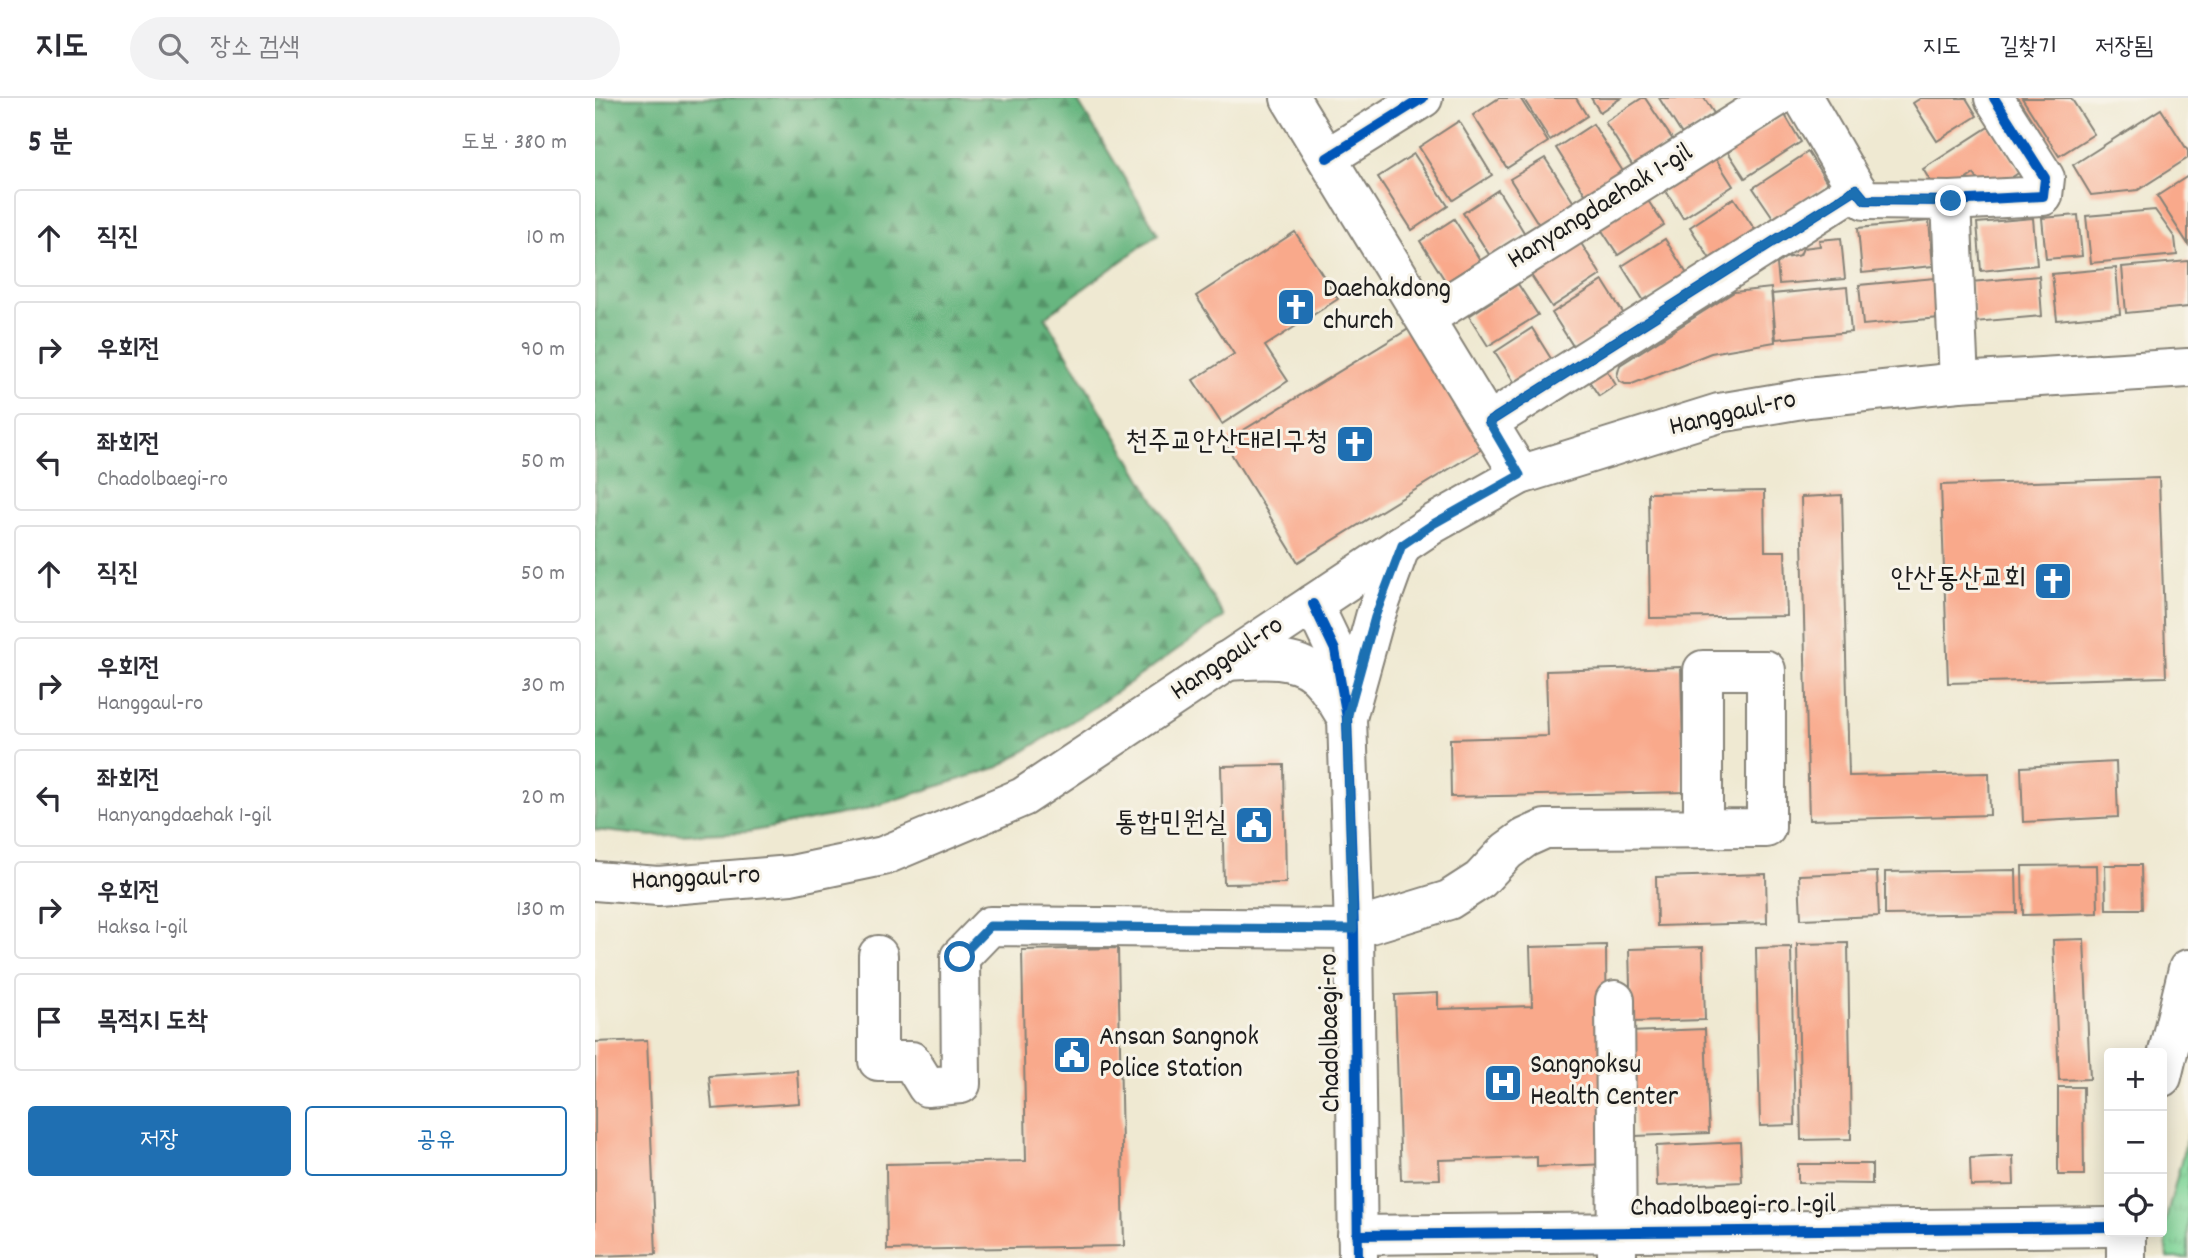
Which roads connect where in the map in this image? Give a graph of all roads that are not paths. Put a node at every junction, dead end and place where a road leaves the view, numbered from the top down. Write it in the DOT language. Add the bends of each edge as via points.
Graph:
graph roads {
  1 [pos="1290,98"];
  2 [pos="1423,98"];
  3 [pos="1776,98"];
  4 [pos="1803,98"];
  5 [pos="1994,98"];
  6 [pos="1327,158"];
  7 [pos="1856,189"];
  8 [pos="1951,201"];
  9 [pos="1426,318"];
  10 [pos="2188,368"];
  11 [pos="1959,382"];
  12 [pos="1489,422"];
  13 [pos="1520,475"];
  14 [pos="1402,545"];
  15 [pos="1313,604"];
  16 [pos="1226,661"];
  17 [pos="1347,718"];
  18 [pos="1703,828"];
  19 [pos="595,881"];
  20 [pos="1353,929"];
  21 [pos="878,955"];
  22 [pos="2188,969"];
  23 [pos="1615,1000"];
  24 [pos="2167,1056"];
  25 [pos="2104,1227"];
  26 [pos="2126,1237"];
  27 [pos="1617,1245"];
  28 [pos="1358,1247"];
  29 [pos="2126,1258"];
  1 -- 6 [label="street"];
  2 -- 6 [label="street"];
  3 -- 9 [label="street, Hanyangdaehak 1-gil"];
  4 -- 7 [label="street"];
  5 -- 8 [label="street" via="2045,178 2043,196"];
  6 -- 9 [label="street"];
  7 -- 8 [label="street" via="1865,200"];
  7 -- 12 [label="street"];
  8 -- 11 [label="street"];
  9 -- 12 [label="street"];
  10 -- 11 [label="street, Hanggaul-ro"];
  11 -- 13 [label="street, Hanggaul-ro" via="1719,413"];
  12 -- 13 [label="street"];
  13 -- 14 [label="street, Hanggaul-ro"];
  14 -- 15 [label="street, Hanggaul-ro"];
  14 -- 17 [label="street" via="1375,617"];
  15 -- 16 [label="street, Hanggaul-ro"];
  15 -- 17 [label="street, Chadolbaegi-ro" via="1335,650"];
  16 -- 17 [label="street" via="1293,662 1313,672"];
  16 -- 19 [label="street, Hanggaul-ro" via="1023,797 883,856 790,874 692,884"];
  17 -- 20 [label="street, Chadolbaegi-ro"];
  18 -- 20 [label="street" via="1545,829 1516,844 1480,880 1449,900"];
  20 -- 21 [label="street" via="990,926 960,957 961,1084 927,1087 911,1060 879,1061"];
  20 -- 28 [label="street, Chadolbaegi-ro"];
  22 -- 24 [label="street"];
  23 -- 27 [label="street"];
  25 -- 27 [label="street, Chadolbaegi-ro 1-gil"];
  26 -- 29 [label="street"];
  27 -- 28 [label="street, Chadolbaegi-ro 1-gil"];
}
